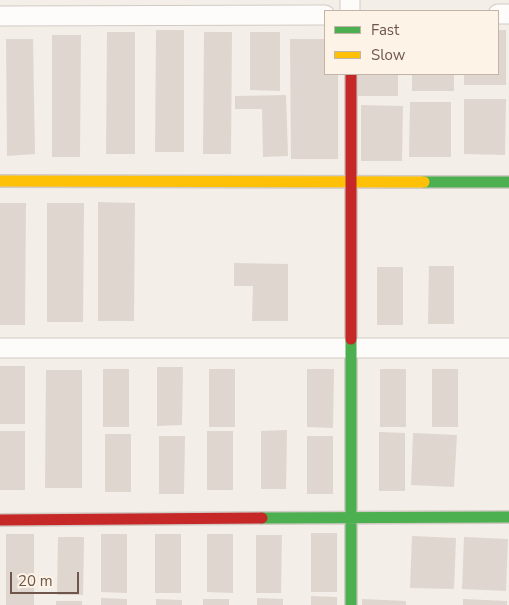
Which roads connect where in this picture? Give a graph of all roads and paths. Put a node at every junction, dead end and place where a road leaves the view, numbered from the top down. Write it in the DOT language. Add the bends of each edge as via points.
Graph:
graph roads {
  1 [pos="324,15"];
  2 [pos="0,16"];
  3 [pos="350,75"];
  4 [pos="0,181"];
  5 [pos="351,182"];
  6 [pos="509,182"];
  7 [pos="0,348"];
  8 [pos="351,348"];
  9 [pos="509,348"];
  10 [pos="509,517"];
  11 [pos="351,518"];
  12 [pos="0,520"];
  13 [pos="351,605"];
  1 -- 2 [label="street"];
  3 -- 5 [label="street"];
  4 -- 5 [label="street"];
  5 -- 6 [label="street"];
  5 -- 8 [label="street"];
  7 -- 8 [label="street"];
  8 -- 9 [label="street"];
  8 -- 11 [label="street"];
  10 -- 11 [label="street"];
  11 -- 12 [label="street"];
  11 -- 13 [label="street"];
}
